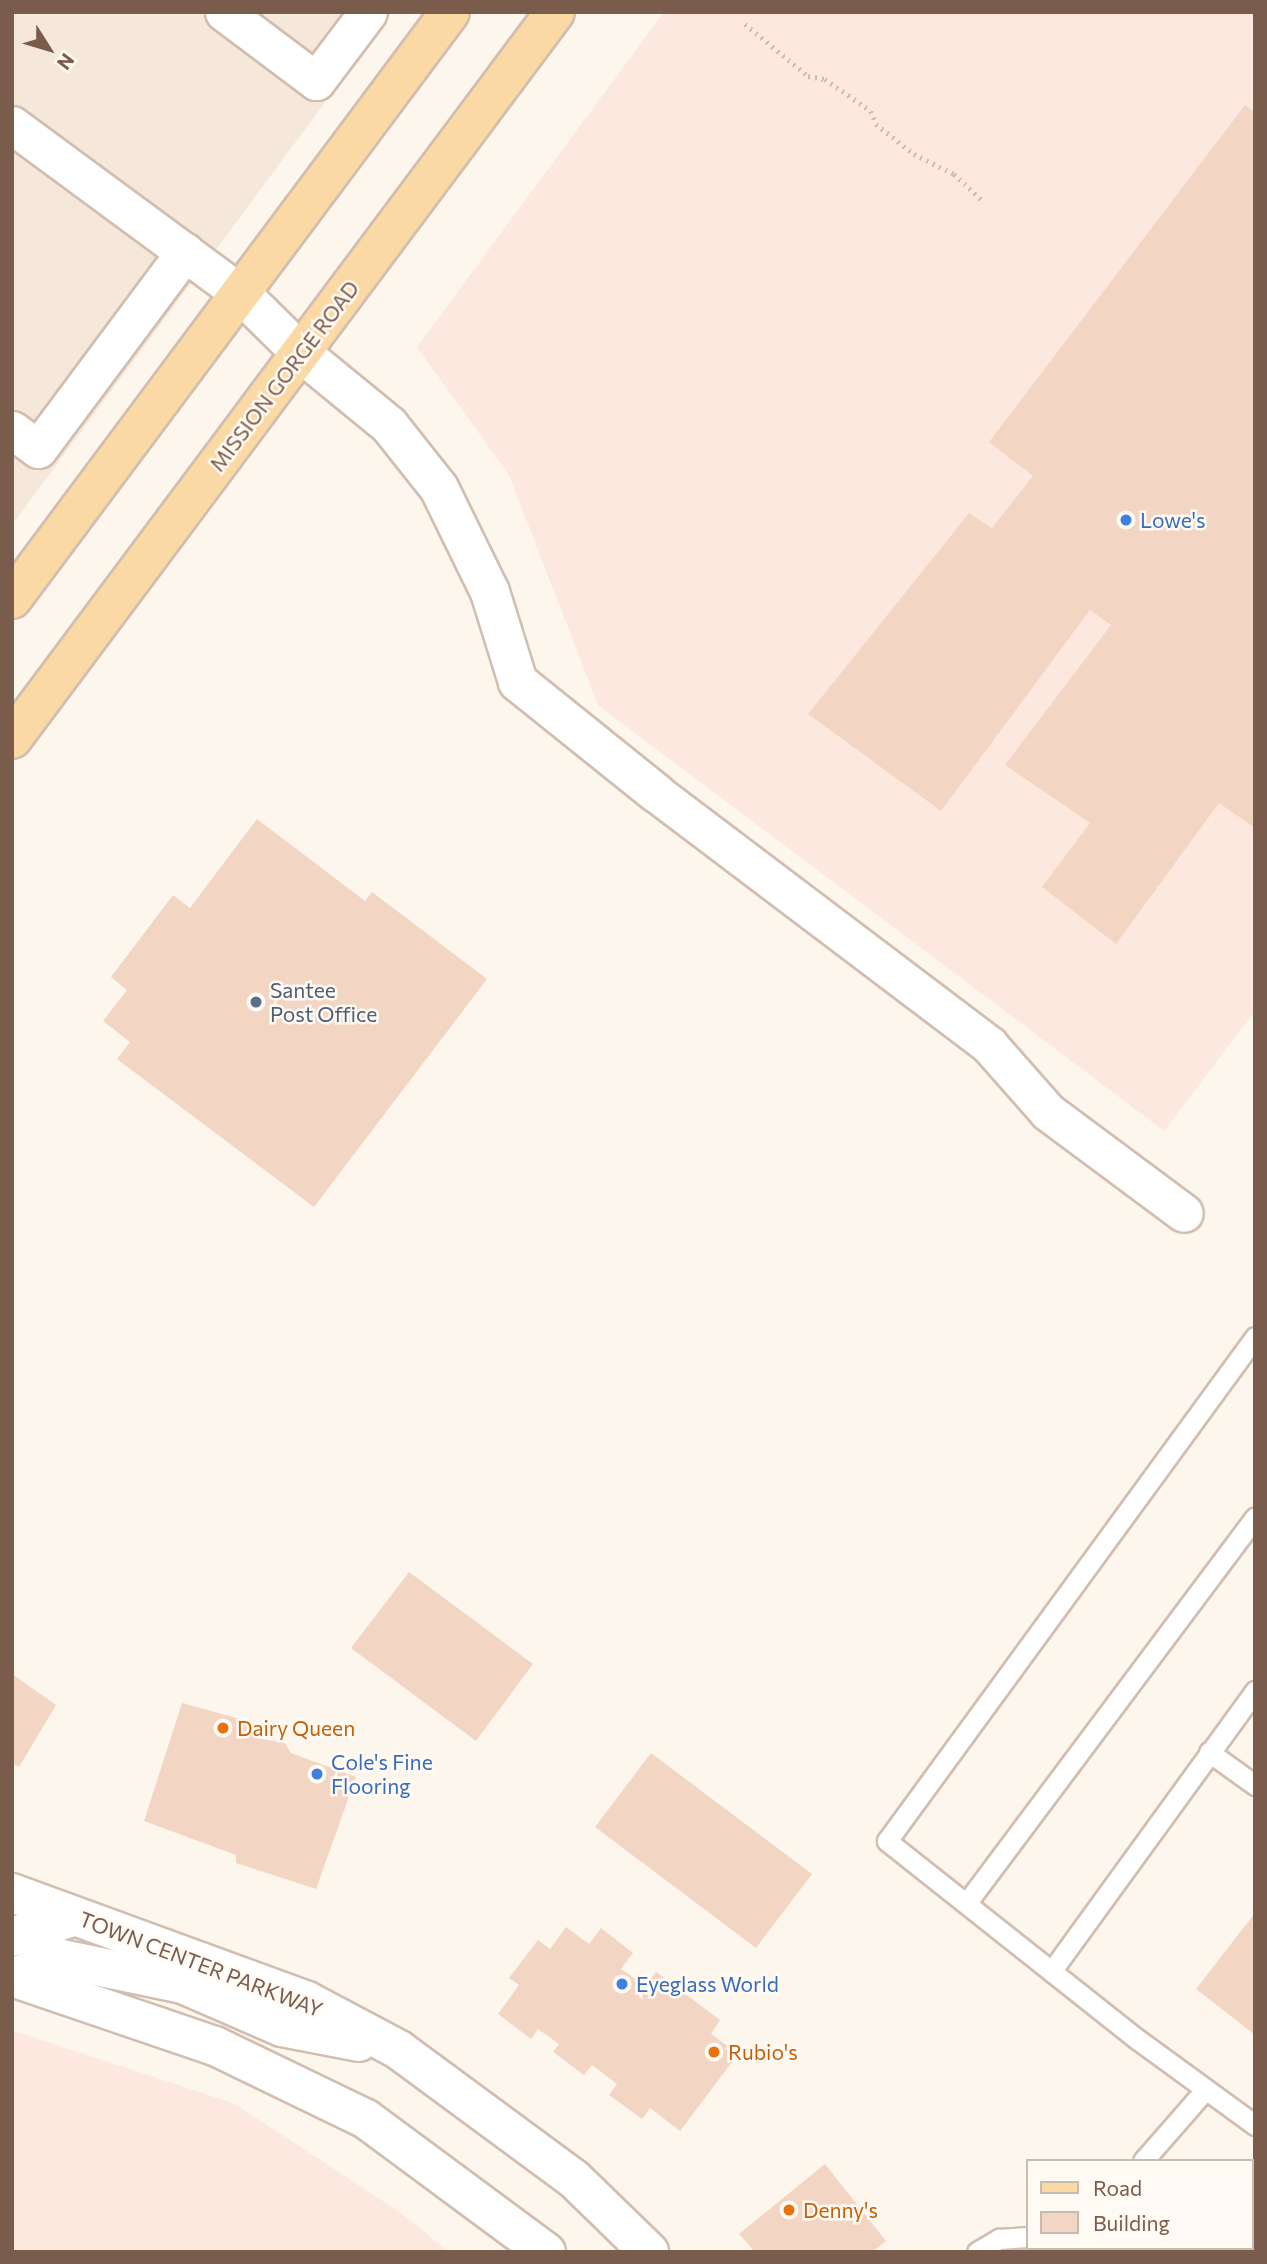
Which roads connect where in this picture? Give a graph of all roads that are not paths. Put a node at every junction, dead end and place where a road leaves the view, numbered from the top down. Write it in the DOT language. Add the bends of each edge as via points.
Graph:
graph roads {
  1 [pos="224,12"];
  2 [pos="368,12"];
  3 [pos="450,12"];
  4 [pos="555,12"];
  5 [pos="12,125"];
  6 [pos="185,252"];
  7 [pos="241,294"];
  8 [pos="301,353"];
  9 [pos="12,430"];
  10 [pos="12,599"];
  11 [pos="12,739"];
  12 [pos="656,793"];
  13 [pos="1184,1213"];
  14 [pos="1255,1337"];
  15 [pos="1255,1518"];
  16 [pos="1255,1691"];
  17 [pos="1209,1752"];
  18 [pos="1255,1785"];
  19 [pos="12,1893"];
  20 [pos="968,1901"];
  21 [pos="75,1916"];
  22 [pos="12,1937"];
  23 [pos="1053,1969"];
  24 [pos="13,1977"];
  25 [pos="399,2050"];
  26 [pos="1205,2090"];
  27 [pos="1255,2125"];
  28 [pos="1145,2159"];
  29 [pos="1026,2238"];
  30 [pos="546,2252"];
  31 [pos="649,2252"];
  32 [pos="977,2252"];
  1 -- 2 [label="street" via="316,81"];
  3 -- 7 [label="main road"];
  4 -- 8 [label="main road, MISSION GORGE ROAD"];
  5 -- 6 [label="street"];
  6 -- 7 [label="street"];
  6 -- 9 [label="street" via="38,449"];
  7 -- 8 [label="main road"];
  7 -- 10 [label="main road"];
  8 -- 11 [label="main road, MISSION GORGE ROAD"];
  8 -- 12 [label="main road" via="390,425 439,488 490,592 518,682"];
  12 -- 13 [label="street" via="989,1045 1048,1112"];
  14 -- 20 [label="lane" via="887,1841"];
  15 -- 20 [label="lane"];
  16 -- 17 [label="lane"];
  17 -- 18 [label="lane"];
  17 -- 23 [label="lane"];
  19 -- 21 [label="main road, TOWN CENTER PARKWAY"];
  20 -- 23 [label="lane"];
  21 -- 22 [label="main road"];
  21 -- 25 [label="main road, TOWN CENTER PARKWAY" via="307,2001"];
  23 -- 26 [label="lane"];
  24 -- 25 [label="main road" via="62,1959 183,1984 282,2027"];
  24 -- 30 [label="main road" via="215,2046 366,2119"];
  25 -- 31 [label="main road, TOWN CENTER PARKWAY" via="574,2179"];
  26 -- 27 [label="lane"];
  26 -- 28 [label="lane"];
  29 -- 32 [label="lane" via="999,2239"];
}
